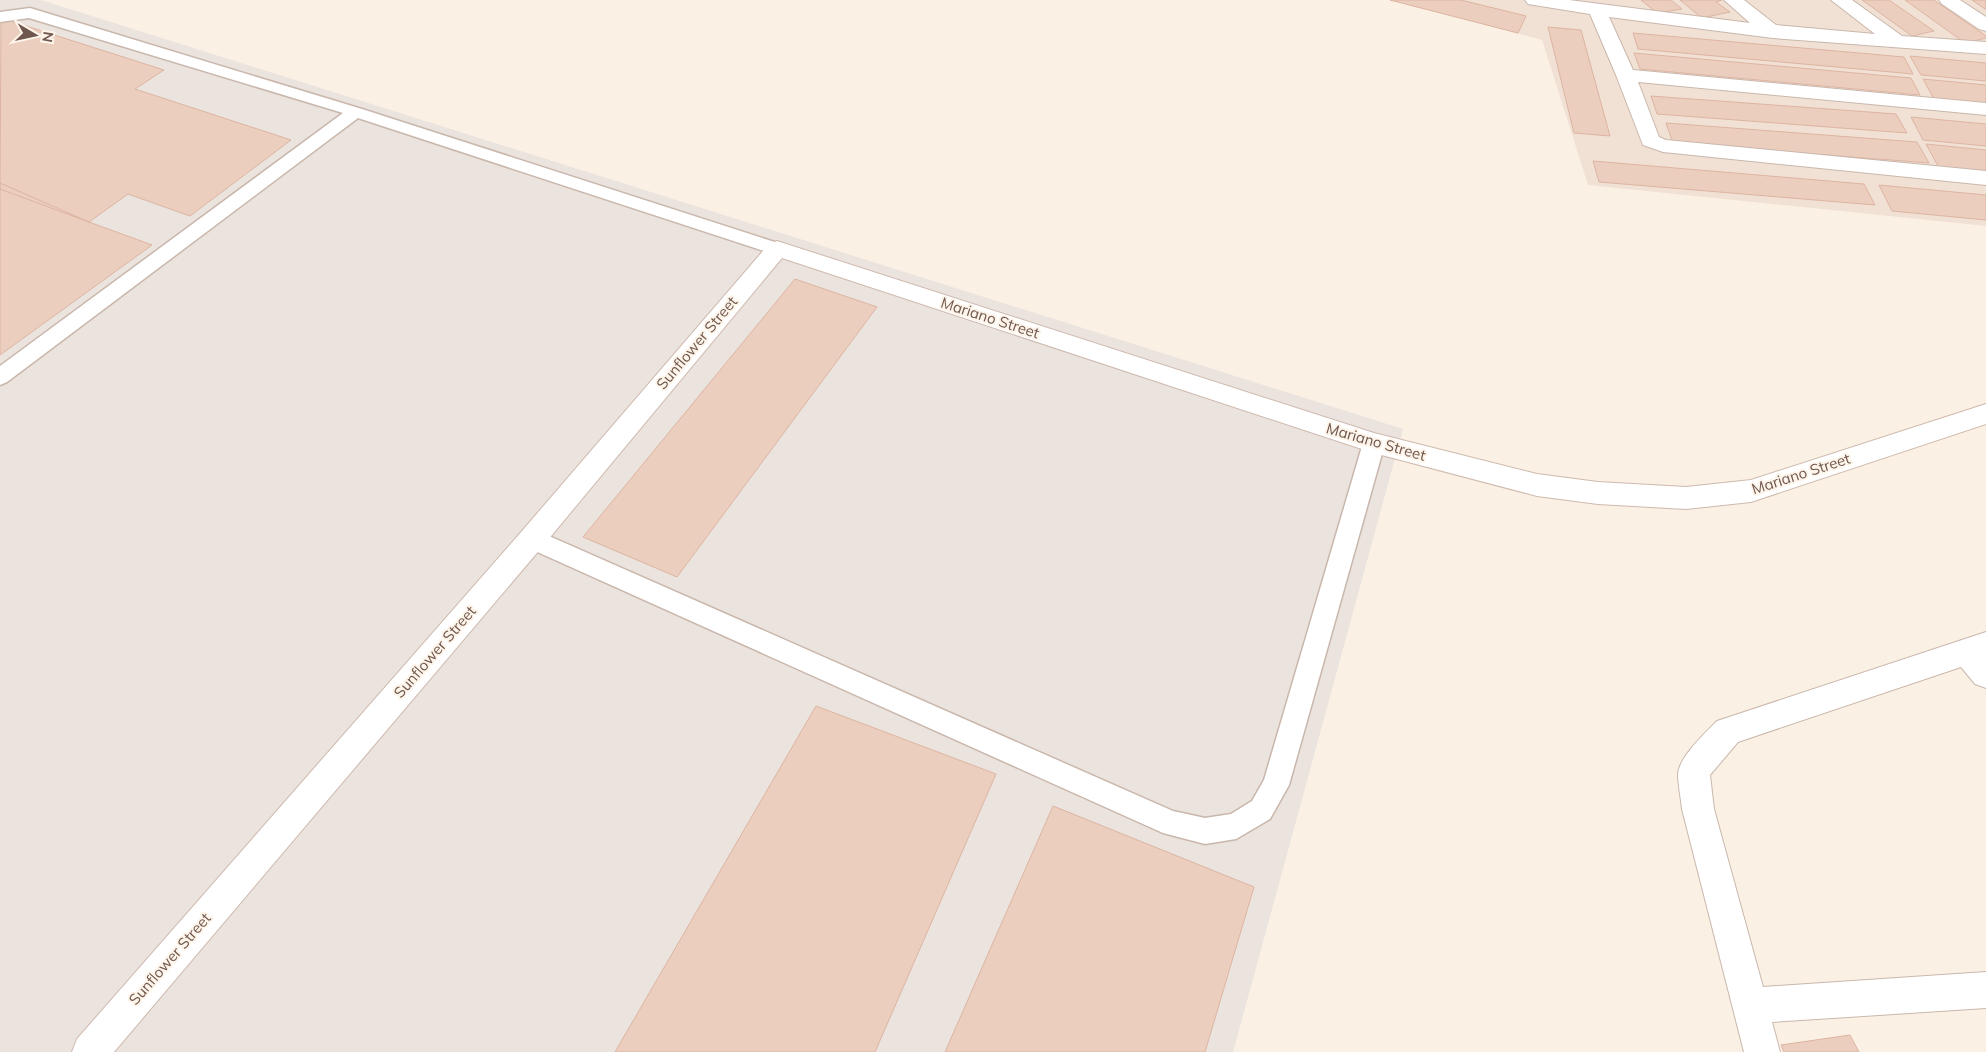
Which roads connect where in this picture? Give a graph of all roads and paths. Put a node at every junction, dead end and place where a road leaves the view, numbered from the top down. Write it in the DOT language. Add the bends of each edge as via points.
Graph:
graph roads {
  1 [pos="1534,0"];
  2 [pos="1619,0"];
  3 [pos="1733,0"];
  4 [pos="1840,0"];
  5 [pos="1948,0"];
  6 [pos="1596,10"];
  7 [pos="1638,16"];
  8 [pos="0,18"];
  9 [pos="1986,25"];
  10 [pos="1773,32"];
  11 [pos="1898,42"];
  12 [pos="1986,48"];
  13 [pos="1626,75"];
  14 [pos="1986,109"];
  15 [pos="356,112"];
  16 [pos="1986,178"];
  17 [pos="777,249"];
  18 [pos="0,377"];
  19 [pos="1986,414"];
  20 [pos="1374,444"];
  21 [pos="532,539"];
  22 [pos="1980,657"];
  23 [pos="1986,990"];
  24 [pos="1749,1006"];
  25 [pos="90,1052"];
  26 [pos="1762,1052"];
  1 -- 6 [label="street"];
  2 -- 7 [label="street"];
  3 -- 10 [label="street"];
  4 -- 11 [label="street"];
  5 -- 9 [label="street"];
  6 -- 7 [label="street"];
  6 -- 13 [label="street"];
  7 -- 10 [label="street"];
  8 -- 15 [label="lane" via="30,12"];
  10 -- 11 [label="street"];
  11 -- 12 [label="street"];
  13 -- 14 [label="street"];
  13 -- 16 [label="street" via="1650,141 1663,146"];
  15 -- 17 [label="lane"];
  15 -- 18 [label="lane"];
  17 -- 20 [label="street, Mariano Street"];
  17 -- 21 [label="street, Sunflower Street"];
  19 -- 20 [label="street, Mariano Street" via="1751,491 1686,498 1598,493 1536,485"];
  20 -- 21 [label="lane" via="1276,785 1261,810 1236,826 1205,831 1172,824"];
  21 -- 25 [label="street, Sunflower Street"];
  22 -- 24 [label="street" via="1728,731 1694,772 1698,809"];
  23 -- 24 [label="street"];
  24 -- 26 [label="street"];
}
